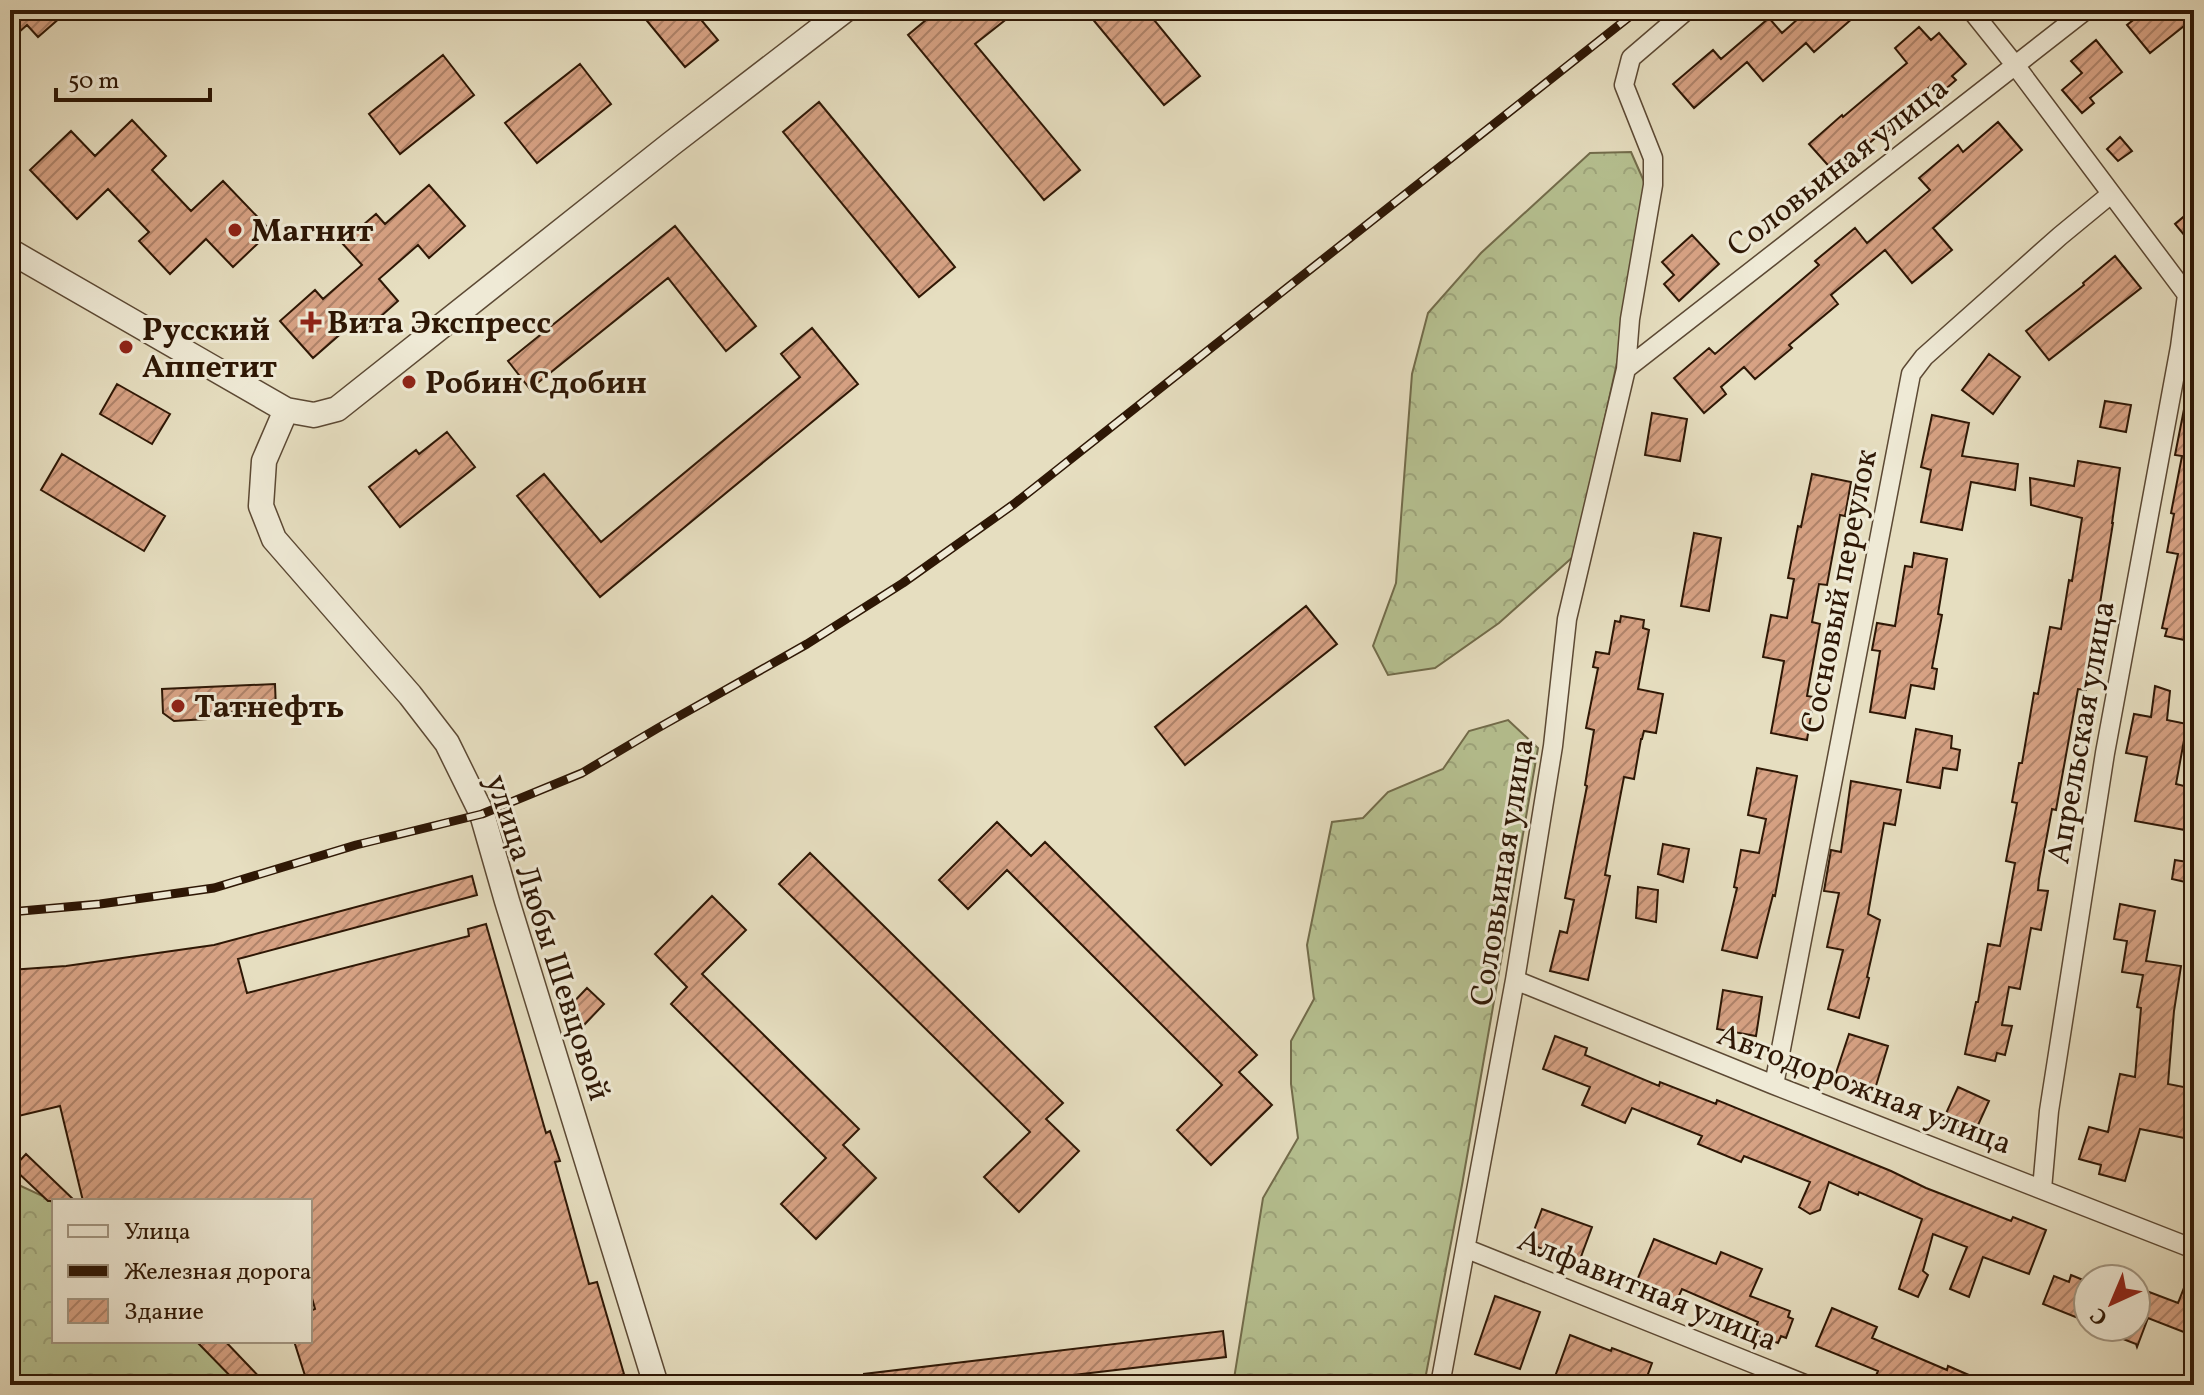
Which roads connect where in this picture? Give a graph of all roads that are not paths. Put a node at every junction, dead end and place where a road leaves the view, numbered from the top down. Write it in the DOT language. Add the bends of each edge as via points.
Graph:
graph roads {
  1 [pos="845,10"];
  2 [pos="1687,10"];
  3 [pos="1971,10"];
  4 [pos="2086,10"];
  5 [pos="2015,65"];
  6 [pos="2111,194"];
  7 [pos="10,251"];
  8 [pos="2192,296"];
  9 [pos="1626,369"];
  10 [pos="286,410"];
  11 [pos="1515,980"];
  12 [pos="1774,1085"];
  13 [pos="2042,1189"];
  14 [pos="1467,1249"];
  15 [pos="2194,1249"];
  16 [pos="656,1385"];
  17 [pos="1440,1385"];
  18 [pos="1807,1385"];
  1 -- 10 [label="street" via="337,409 314,415"];
  2 -- 9 [label="street, Соловьиная улица" via="1631,58 1624,85 1653,158"];
  3 -- 5 [label="street"];
  4 -- 5 [label="street, Соловьиная улица"];
  5 -- 6 [label="street"];
  5 -- 9 [label="street, Соловьиная улица"];
  6 -- 8 [label="street"];
  6 -- 12 [label="street, Сосновый переулок" via="1911,374"];
  7 -- 10 [label="street"];
  8 -- 13 [label="street, Апрельская улица" via="2105,753 2049,1111"];
  9 -- 11 [label="street, Соловьиная улица" via="1567,619 1553,746"];
  10 -- 16 [label="street, улица Любы Шевцовой" via="264,461 261,506 269,528 447,743 482,814"];
  11 -- 12 [label="street, Автодорожная улица"];
  11 -- 14 [label="street, Соловьиная улица"];
  12 -- 13 [label="street, Автодорожная улица"];
  13 -- 15 [label="street, Автодорожная улица"];
  14 -- 17 [label="street, Соловьиная улица"];
  14 -- 18 [label="street, Алфавитная улица"];
}
